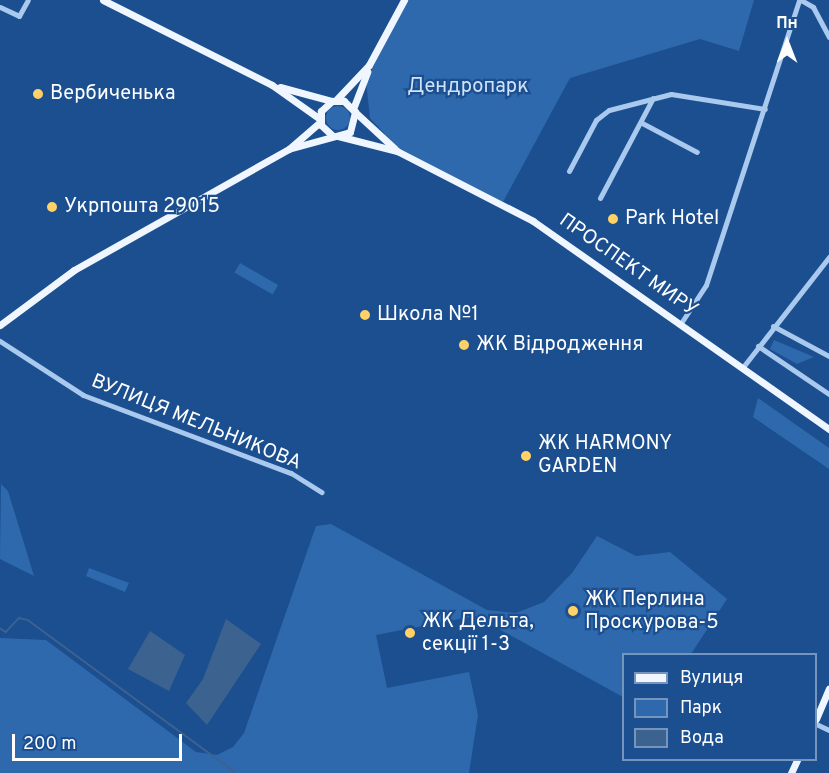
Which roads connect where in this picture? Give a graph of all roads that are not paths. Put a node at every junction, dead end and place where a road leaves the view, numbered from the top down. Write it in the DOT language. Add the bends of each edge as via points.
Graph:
graph roads {
  1 [pos="27,0"];
  2 [pos="104,0"];
  3 [pos="404,0"];
  4 [pos="800,0"];
  5 [pos="0,7"];
  6 [pos="829,37"];
  7 [pos="369,65"];
  8 [pos="272,85"];
  9 [pos="653,98"];
  10 [pos="334,101"];
  11 [pos="765,109"];
  12 [pos="354,111"];
  13 [pos="320,120"];
  14 [pos="642,123"];
  15 [pos="335,136"];
  16 [pos="290,149"];
  17 [pos="397,151"];
  18 [pos="697,152"];
  19 [pos="569,171"];
  20 [pos="600,198"];
  21 [pos="829,257"];
  22 [pos="681,323"];
  23 [pos="0,325"];
  24 [pos="773,326"];
  25 [pos="0,341"];
  26 [pos="758,346"];
  27 [pos="829,356"];
  28 [pos="743,367"];
  29 [pos="829,394"];
  30 [pos="829,429"];
  31 [pos="322,492"];
  32 [pos="829,689"];
  33 [pos="817,717"];
  1 -- 5 [label="street" via="19,16"];
  2 -- 8 [label="main road"];
  3 -- 7 [label="main road"];
  4 -- 6 [label="street" via="813,7"];
  4 -- 11 [label="street"];
  7 -- 10 [label="main road"];
  7 -- 12 [label="main road"];
  8 -- 10 [label="main road"];
  8 -- 13 [label="main road"];
  9 -- 11 [label="street" via="692,96"];
  9 -- 14 [label="street"];
  9 -- 19 [label="street" via="601,114"];
  10 -- 12 [label="main road"];
  10 -- 13 [label="main road"];
  11 -- 22 [label="street" via="706,285"];
  12 -- 15 [label="main road" via="353,129"];
  12 -- 17 [label="main road, ПРОСПЕКТ МИРУ"];
  13 -- 15 [label="main road"];
  13 -- 16 [label="main road"];
  14 -- 18 [label="street"];
  14 -- 20 [label="street"];
  15 -- 16 [label="main road"];
  15 -- 17 [label="main road, ПРОСПЕКТ МИРУ"];
  16 -- 23 [label="main road" via="74,270"];
  17 -- 22 [label="main road, ПРОСПЕКТ МИРУ" via="534,221"];
  21 -- 24 [label="street"];
  22 -- 28 [label="main road, ПРОСПЕКТ МИРУ"];
  24 -- 26 [label="street"];
  24 -- 27 [label="street"];
  25 -- 31 [label="street, ВУЛИЦЯ МЕЛЬНИКОВА" via="83,395 291,473"];
  26 -- 28 [label="street"];
  26 -- 29 [label="street"];
  28 -- 30 [label="main road, ПРОСПЕКТ МИРУ"];
  32 -- 33 [label="main road"];
}
